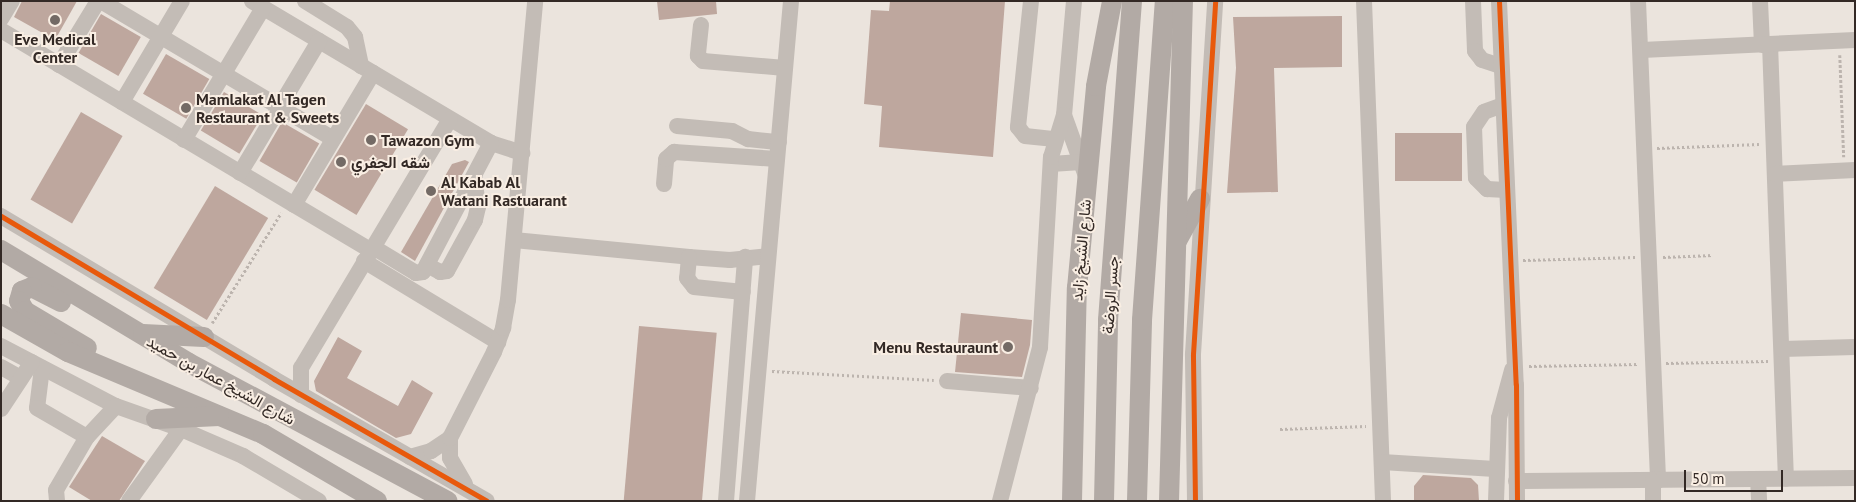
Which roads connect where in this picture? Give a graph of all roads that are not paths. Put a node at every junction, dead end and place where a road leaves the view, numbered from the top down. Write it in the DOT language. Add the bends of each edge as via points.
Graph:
graph roads {
  1 [pos="12,1"];
  2 [pos="99,1"];
  3 [pos="182,1"];
  4 [pos="305,1"];
  5 [pos="535,1"];
  6 [pos="792,1"];
  7 [pos="1031,1"];
  8 [pos="1074,1"];
  9 [pos="1112,1"];
  10 [pos="1132,1"];
  11 [pos="1165,1"];
  12 [pos="1182,1"];
  13 [pos="1215,1"];
  14 [pos="1364,1"];
  15 [pos="1473,1"];
  16 [pos="1499,1"];
  17 [pos="1638,1"];
  18 [pos="1760,1"];
  19 [pos="258,5"];
  20 [pos="1,19"];
  21 [pos="700,25"];
  22 [pos="1,30"];
  23 [pos="161,37"];
  24 [pos="319,41"];
  25 [pos="1847,41"];
  26 [pos="1766,44"];
  27 [pos="1642,50"];
  28 [pos="59,65"];
  29 [pos="1501,66"];
  30 [pos="785,68"];
  31 [pos="367,70"];
  32 [pos="224,74"];
  33 [pos="122,102"];
  34 [pos="1503,105"];
  35 [pos="280,107"];
  36 [pos="1064,115"];
  37 [pos="450,119"];
  38 [pos="677,126"];
  39 [pos="333,139"];
  40 [pos="1055,139"];
  41 [pos="184,140"];
  42 [pos="778,142"];
  43 [pos="492,143"];
  44 [pos="522,153"];
  45 [pos="777,159"];
  46 [pos="1051,164"];
  47 [pos="1850,170"];
  48 [pos="1084,171"];
  49 [pos="240,173"];
  50 [pos="1775,174"];
  51 [pos="664,184"];
  52 [pos="1506,190"];
  53 [pos="1200,199"];
  54 [pos="291,203"];
  55 [pos="1,216"];
  56 [pos="514,240"];
  57 [pos="1175,245"];
  58 [pos="1,250"];
  59 [pos="369,253"];
  60 [pos="768,256"];
  61 [pos="689,257"];
  62 [pos="745,257"];
  63 [pos="743,292"];
  64 [pos="1,314"];
  65 [pos="106,314"];
  66 [pos="138,333"];
  67 [pos="204,337"];
  68 [pos="498,342"];
  69 [pos="1,346"];
  70 [pos="1855,347"];
  71 [pos="1782,349"];
  72 [pos="37,365"];
  73 [pos="1514,366"];
  74 [pos="1,367"];
  75 [pos="301,368"];
  76 [pos="112,370"];
  77 [pos="20,377"];
  78 [pos="274,379"];
  79 [pos="948,381"];
  80 [pos="1031,388"];
  81 [pos="301,395"];
  82 [pos="116,406"];
  83 [pos="1,409"];
  84 [pos="228,416"];
  85 [pos="156,419"];
  86 [pos="181,429"];
  87 [pos="87,437"];
  88 [pos="450,438"];
  89 [pos="410,458"];
  90 [pos="1382,462"];
  91 [pos="1494,469"];
  92 [pos="1855,478"];
  93 [pos="1786,479"];
  94 [pos="343,480"];
  95 [pos="1758,480"];
  96 [pos="1516,481"];
  97 [pos="1655,481"];
  98 [pos="471,490"];
  99 [pos="57,501"];
  100 [pos="129,501"];
  101 [pos="319,501"];
  102 [pos="349,501"];
  103 [pos="377,501"];
  104 [pos="447,501"];
  105 [pos="487,501"];
  106 [pos="726,501"];
  107 [pos="748,501"];
  108 [pos="1000,501"];
  109 [pos="1072,501"];
  110 [pos="1104,501"];
  111 [pos="1137,501"];
  112 [pos="1169,501"];
  113 [pos="1195,501"];
  114 [pos="1383,501"];
  115 [pos="1496,501"];
  116 [pos="1517,501"];
  117 [pos="1653,501"];
  118 [pos="1759,501"];
  1 -- 20 [label="street"];
  2 -- 23 [label="street"];
  2 -- 28 [label="street"];
  3 -- 23 [label="street"];
  4 -- 31 [label="street" via="347,27 355,38"];
  5 -- 44 [label="street"];
  6 -- 30 [label="street"];
  7 -- 40 [label="street" via="1018,127 1025,136"];
  8 -- 36 [label="street"];
  9 -- 48 [label="main road, شارع الشيخ زايد" via="1100,57"];
  10 -- 110 [label="main road, جسر الروضة" via="1108,320"];
  11 -- 111 [label="main road, جسر الروضة" via="1142,320"];
  12 -- 57 [label="main road"];
  13 -- 53 [label="street"];
  14 -- 90 [label="street"];
  15 -- 29 [label="street" via="1475,51 1482,60"];
  16 -- 29 [label="street"];
  17 -- 27 [label="street"];
  18 -- 26 [label="street"];
  19 -- 24 [label="street"];
  19 -- 32 [label="street"];
  21 -- 30 [label="street" via="698,56 703,61"];
  22 -- 28 [label="street"];
  23 -- 32 [label="street"];
  23 -- 33 [label="street"];
  24 -- 31 [label="street"];
  24 -- 35 [label="street"];
  25 -- 26 [label="street"];
  26 -- 27 [label="street"];
  26 -- 50 [label="street"];
  27 -- 97 [label="street"];
  28 -- 33 [label="street"];
  29 -- 34 [label="street"];
  30 -- 42 [label="street"];
  31 -- 37 [label="street"];
  31 -- 39 [label="street"];
  32 -- 35 [label="street"];
  32 -- 41 [label="street"];
  33 -- 41 [label="street"];
  34 -- 52 [label="street"];
  34 -- 52 [label="street" via="1484,112 1474,127 1476,178 1487,189"];
  35 -- 39 [label="street"];
  35 -- 49 [label="street"];
  36 -- 40 [label="street"];
  36 -- 48 [label="street"];
  37 -- 43 [label="street"];
  37 -- 59 [label="street"];
  38 -- 42 [label="street" via="732,131 748,139"];
  39 -- 54 [label="street"];
  40 -- 46 [label="street"];
  41 -- 49 [label="street"];
  42 -- 45 [label="street"];
  43 -- 44 [label="street"];
  43 -- 59 [label="street" via="428,265 419,274"];
  44 -- 56 [label="street"];
  45 -- 51 [label="street" via="674,152 666,159"];
  45 -- 60 [label="street"];
  46 -- 48 [label="street"];
  46 -- 80 [label="street" via="1045,307"];
  47 -- 50 [label="street"];
  48 -- 109 [label="main road, شارع الشيخ زايد" via="1074,343"];
  49 -- 54 [label="street"];
  50 -- 71 [label="street"];
  52 -- 73 [label="street"];
  53 -- 57 [label="main road"];
  53 -- 113 [label="street" via="1193,354"];
  54 -- 59 [label="street"];
  55 -- 67 [label="street"];
  56 -- 61 [label="street"];
  56 -- 68 [label="street" via="506,314"];
  57 -- 112 [label="main road"];
  58 -- 65 [label="main road, شارع الشيخ عمار بن حميد"];
  59 -- 68 [label="street"];
  59 -- 75 [label="street"];
  60 -- 62 [label="street"];
  60 -- 107 [label="street"];
  61 -- 62 [label="street" via="730,260"];
  61 -- 63 [label="street" via="687,278 694,287"];
  62 -- 63 [label="street"];
  63 -- 106 [label="street"];
  64 -- 76 [label="main road, شارع الشيخ عمار بن حميد" via="47,341"];
  65 -- 66 [label="main road, شارع الشيخ عمار بن حميد"];
  65 -- 76 [label="main road" via="84,315 32,287 20,296 25,310 89,349"];
  66 -- 67 [label="main road"];
  66 -- 104 [label="main road, شارع الشيخ عمار بن حميد" via="327,439"];
  67 -- 78 [label="street"];
  68 -- 88 [label="street"];
  69 -- 72 [label="street"];
  70 -- 71 [label="street"];
  71 -- 93 [label="street"];
  72 -- 77 [label="street"];
  72 -- 82 [label="street"];
  72 -- 87 [label="street" via="37,408"];
  73 -- 91 [label="street" via="1499,418"];
  73 -- 96 [label="street"];
  74 -- 77 [label="street"];
  75 -- 78 [label="street"];
  75 -- 81 [label="street"];
  76 -- 84 [label="main road, شارع الشيخ عمار بن حميد"];
  77 -- 83 [label="street"];
  78 -- 81 [label="street"];
  79 -- 80 [label="street"];
  80 -- 108 [label="street"];
  81 -- 89 [label="street"];
  82 -- 85 [label="street"];
  82 -- 87 [label="street"];
  84 -- 85 [label="main road"];
  84 -- 94 [label="main road, شارع الشيخ عمار بن حميد"];
  85 -- 86 [label="street"];
  86 -- 100 [label="street"];
  86 -- 101 [label="street" via="243,456"];
  87 -- 99 [label="street" via="56,490"];
  88 -- 89 [label="street" via="432,451"];
  88 -- 98 [label="street" via="454,467"];
  89 -- 98 [label="street"];
  90 -- 91 [label="street"];
  90 -- 114 [label="street"];
  91 -- 115 [label="street"];
  92 -- 93 [label="street"];
  93 -- 95 [label="street"];
  94 -- 102 [label="main road"];
  94 -- 103 [label="main road, شارع الشيخ عمار بن حميد"];
  95 -- 97 [label="street"];
  95 -- 118 [label="street"];
  96 -- 97 [label="street"];
  96 -- 116 [label="street"];
  97 -- 117 [label="street"];
  98 -- 105 [label="street"];
}
